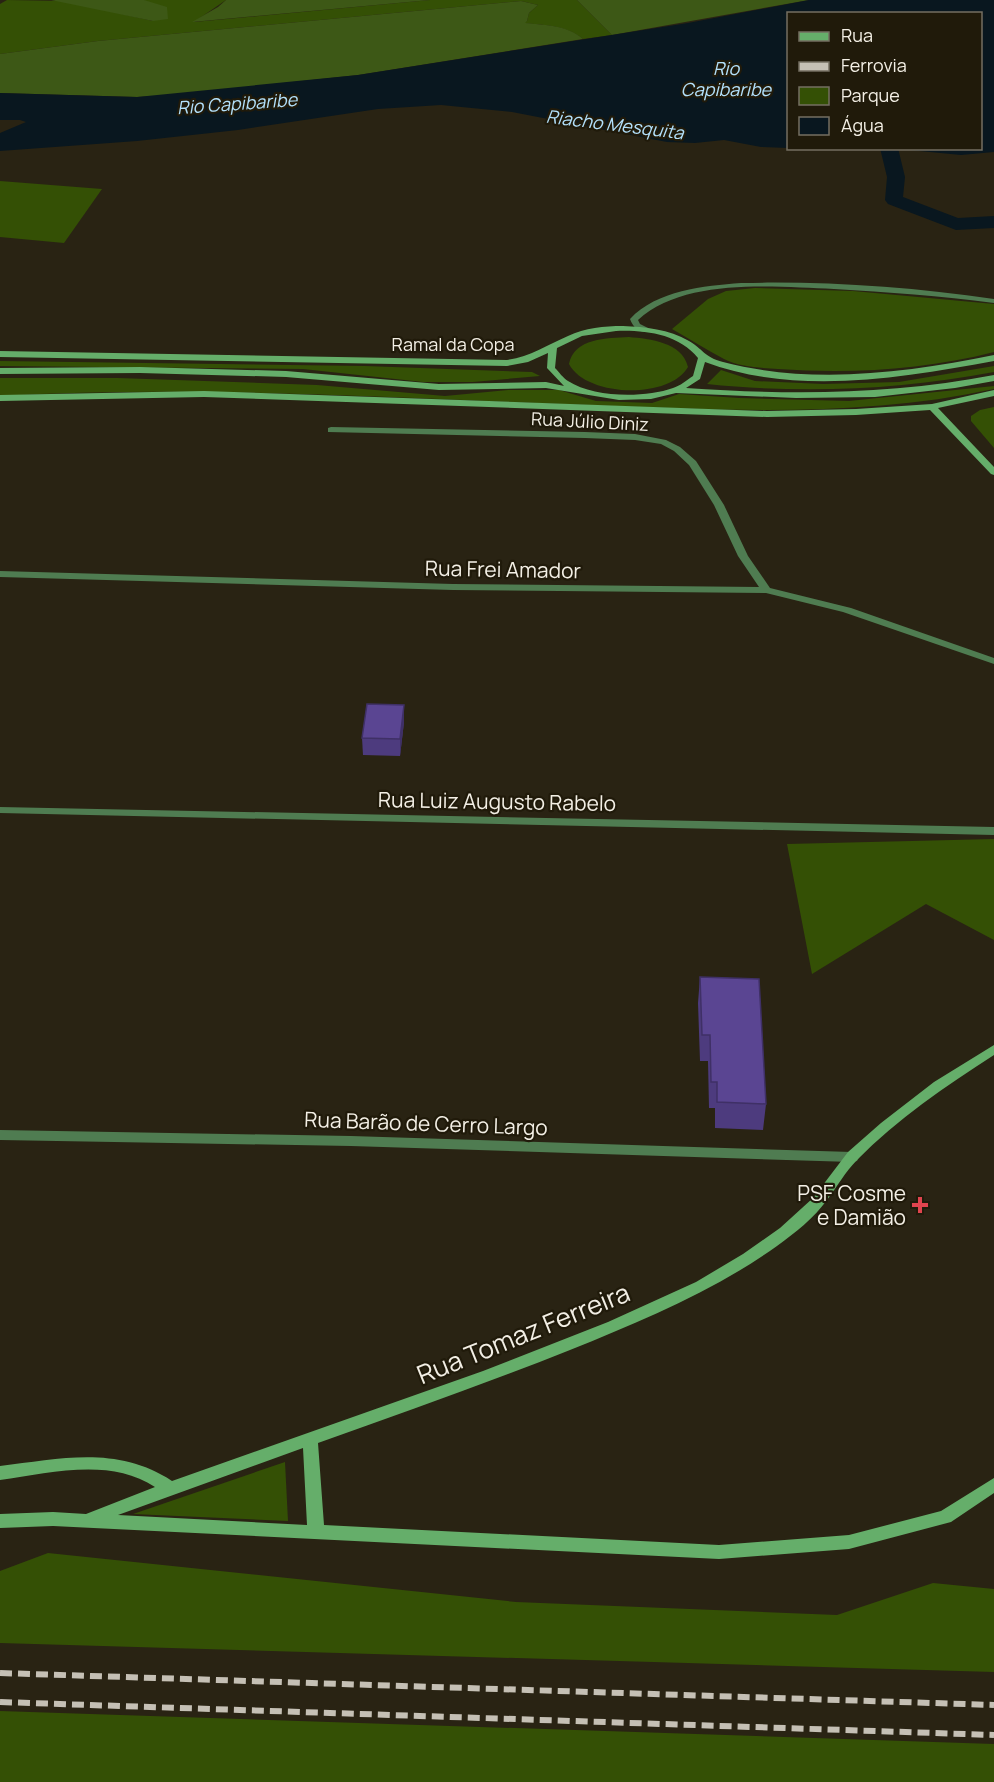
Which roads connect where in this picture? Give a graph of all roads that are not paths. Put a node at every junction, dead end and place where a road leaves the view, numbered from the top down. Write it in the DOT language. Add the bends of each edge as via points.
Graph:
graph roads {
  1 [pos="994,301"];
  2 [pos="645,330"];
  3 [pos="553,349"];
  4 [pos="0,354"];
  5 [pos="702,358"];
  6 [pos="994,358"];
  7 [pos="0,371"];
  8 [pos="994,378"];
  9 [pos="676,390"];
  10 [pos="586,392"];
  11 [pos="994,393"];
  12 [pos="633,397"];
  13 [pos="0,398"];
  14 [pos="932,407"];
  15 [pos="633,410"];
  16 [pos="331,430"];
  17 [pos="994,472"];
  18 [pos="0,574"];
  19 [pos="766,590"];
  20 [pos="994,661"];
  21 [pos="0,810"];
  22 [pos="994,831"];
  23 [pos="994,1050"];
  24 [pos="0,1135"];
  25 [pos="852,1157"];
  26 [pos="310,1441"];
  27 [pos="0,1473"];
  28 [pos="994,1485"];
  29 [pos="169,1488"];
  30 [pos="0,1521"];
  31 [pos="85,1521"];
  32 [pos="316,1533"];
  1 -- 2 [label="street" via="850,287 723,286 674,296 649,306 634,319"];
  2 -- 3 [label="street, Ramal da Copa" via="622,328 580,334"];
  2 -- 5 [label="street, Ramal da Copa" via="682,340"];
  3 -- 4 [label="street, Ramal da Copa" via="522,362 492,363"];
  3 -- 10 [label="street" via="548,367 568,385"];
  5 -- 6 [label="street, Ramal da Copa" via="774,374 821,376 891,374"];
  5 -- 9 [label="street" via="704,367 700,375"];
  7 -- 10 [label="street, Ramal da Copa" via="275,374 439,387 524,384"];
  8 -- 9 [label="street" via="908,393 813,397"];
  9 -- 12 [label="street, Ramal da Copa"];
  10 -- 12 [label="street, Ramal da Copa"];
  11 -- 14 [label="street"];
  12 -- 15 [label="street"];
  13 -- 15 [label="street" via="204,394"];
  14 -- 15 [label="street" via="767,414"];
  14 -- 17 [label="street"];
  16 -- 19 [label="street, Rua Júlio Diniz" via="615,436 663,442 693,463"];
  18 -- 19 [label="street, Rua Frei Amador" via="453,587"];
  19 -- 20 [label="street, Rua Frei Amador" via="857,613"];
  21 -- 22 [label="street, Rua Luiz Augusto Rabelo"];
  23 -- 25 [label="street, Rua Tomaz Ferreira" via="952,1076"];
  24 -- 25 [label="street, Rua Barão de Cerro Largo" via="351,1141"];
  25 -- 26 [label="street, Rua Tomaz Ferreira" via="817,1203 776,1240 722,1274 634,1318 464,1386"];
  26 -- 29 [label="street, Rua Tomaz Ferreira"];
  26 -- 32 [label="street"];
  27 -- 29 [label="street" via="103,1462 143,1470"];
  28 -- 32 [label="street" via="945,1516 849,1542 731,1551"];
  29 -- 31 [label="street, Rua Tomaz Ferreira"];
  30 -- 31 [label="street, Rua Tomaz Ferreira"];
  31 -- 32 [label="street"];
}
